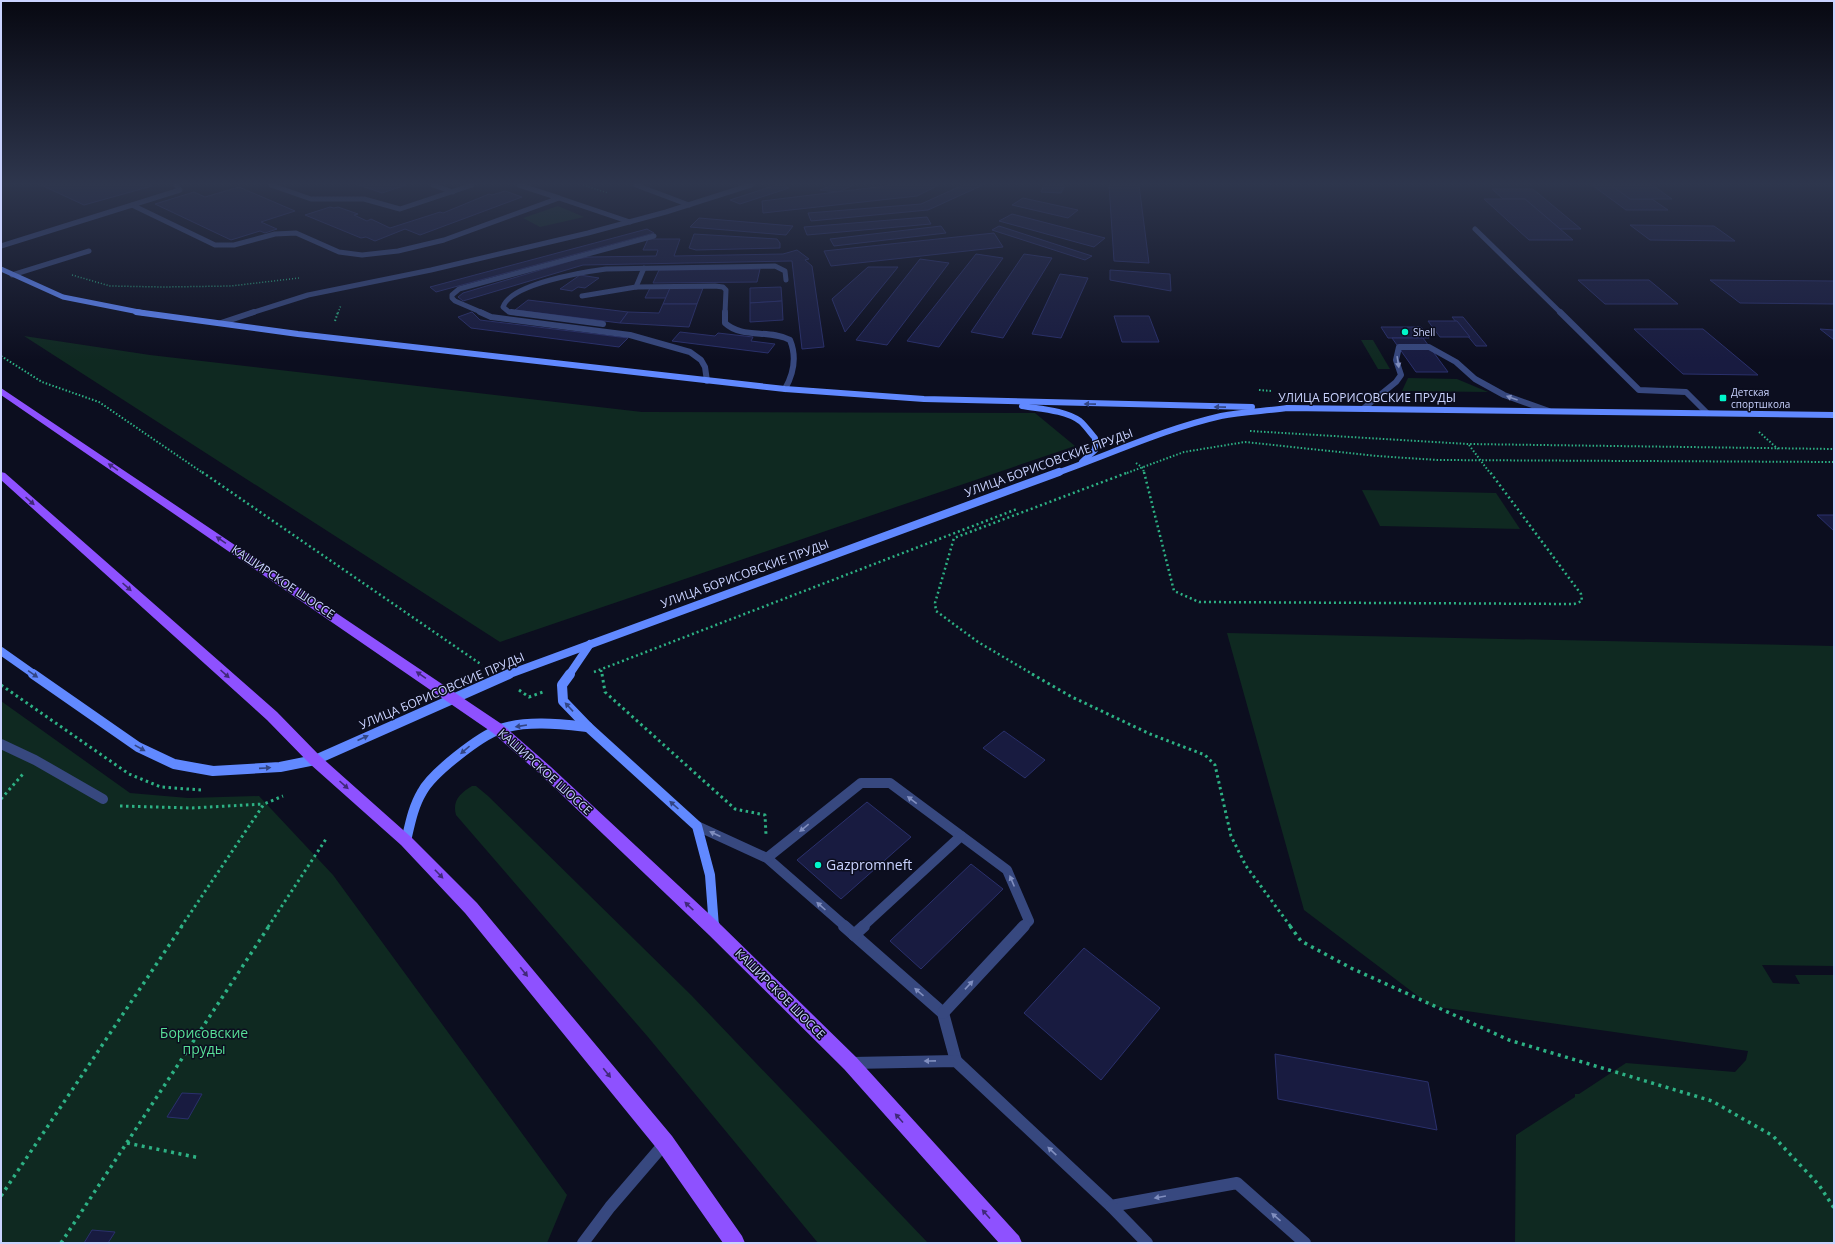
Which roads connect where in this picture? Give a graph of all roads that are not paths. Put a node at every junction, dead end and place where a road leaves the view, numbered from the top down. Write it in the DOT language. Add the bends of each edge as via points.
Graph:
graph roads {
  1 [pos="211,243"];
  2 [pos="237,243"];
  3 [pos="320,243"];
  4 [pos="432,243"];
  5 [pos="544,243"];
  6 [pos="628,243"];
  7 [pos="1489,243"];
  8 [pos="89,250"];
  9 [pos="644,268"];
  10 [pos="1,269"];
  11 [pos="12,275"];
  12 [pos="786,280"];
  13 [pos="636,287"];
  14 [pos="582,296"];
  15 [pos="221,323"];
  16 [pos="604,324"];
  17 [pos="707,381"];
  18 [pos="785,390"];
  19 [pos="1,391"];
  20 [pos="988,401"];
  21 [pos="1287,408"];
  22 [pos="1364,408"];
  23 [pos="1549,411"];
  24 [pos="1707,412"];
  25 [pos="1834,415"];
  26 [pos="1077,466"];
  27 [pos="1,475"];
  28 [pos="590,644"];
  29 [pos="1,652"];
  30 [pos="454,697"];
  31 [pos="588,727"];
  32 [pos="498,729"];
  33 [pos="1,744"];
  34 [pos="315,760"];
  35 [pos="103,799"];
  36 [pos="697,826"];
  37 [pos="962,836"];
  38 [pos="406,841"];
  39 [pos="767,858"];
  40 [pos="714,930"];
  41 [pos="854,935"];
  42 [pos="943,1013"];
  43 [pos="956,1061"];
  44 [pos="850,1063"];
  45 [pos="665,1143"];
  46 [pos="1111,1206"];
  47 [pos="583,1243"];
  48 [pos="735,1243"];
  49 [pos="1012,1243"];
  50 [pos="1147,1243"];
  51 [pos="1305,1243"];
  1 -- 2 [label="lane"];
  3 -- 4 [label="lane" via="346,254 360,256"];
  5 -- 15 [label="lane" via="308,295"];
  6 -- 17 [label="lane" via="459,289 452,298 491,317 630,335 690,352 703,360"];
  7 -- 24 [label="lane" via="1639,390 1686,392"];
  8 -- 11 [label="lane"];
  9 -- 12 [label="lane" via="775,266 785,271"];
  9 -- 13 [label="lane"];
  9 -- 16 [label="lane" via="591,270 569,274 513,294 503,304 509,312"];
  10 -- 11 [label="main road"];
  11 -- 15 [label="main road" via="64,297 134,312"];
  13 -- 14 [label="lane"];
  13 -- 18 [label="lane" via="723,287 726,290 725,323 729,328 780,335 790,340 794,369"];
  15 -- 17 [label="main road"];
  17 -- 18 [label="main road"];
  18 -- 20 [label="main road"];
  30 -- 19 [label="main road, КАШИРСКОЕ ШОССЕ, one-way"];
  21 -- 20 [label="main road, one-way"];
  20 -- 26 [label="main road" via="1049,410 1080,421 1094,438 1095,450"];
  21 -- 22 [label="main road, УЛИЦА БОРИСОВСКИЕ ПРУДЫ"];
  21 -- 26 [label="main road, УЛИЦА БОРИСОВСКИЕ ПРУДЫ" via="1222,416 1199,422"];
  22 -- 23 [label="main road, УЛИЦА БОРИСОВСКИЕ ПРУДЫ"];
  23 -- 22 [label="lane, one-way" via="1504,395 1475,379 1456,362 1429,347 1399,347 1396,360 1401,375"];
  23 -- 24 [label="main road, УЛИЦА БОРИСОВСКИЕ ПРУДЫ"];
  24 -- 25 [label="main road, УЛИЦА БОРИСОВСКИЕ ПРУДЫ"];
  26 -- 28 [label="main road, УЛИЦА БОРИСОВСКИЕ ПРУДЫ"];
  27 -- 34 [label="main road, one-way" via="272,716"];
  28 -- 30 [label="main road, УЛИЦА БОРИСОВСКИЕ ПРУДЫ"];
  31 -- 28 [label="main road, one-way" via="563,701 562,685"];
  29 -- 34 [label="main road, УЛИЦА БОРИСОВСКИЕ ПРУДЫ, one-way" via="138,747 174,764 213,771 280,766"];
  30 -- 32 [label="main road, КАШИРСКОЕ ШОССЕ"];
  34 -- 30 [label="main road, УЛИЦА БОРИСОВСКИЕ ПРУДЫ, one-way"];
  31 -- 32 [label="main road, one-way" via="541,723"];
  36 -- 31 [label="main road, one-way"];
  32 -- 38 [label="main road, one-way" via="469,747 425,785 413,810"];
  40 -- 32 [label="main road, КАШИРСКОЕ ШОССЕ, one-way"];
  33 -- 35 [label="lane" via="35,760"];
  34 -- 38 [label="main road, one-way"];
  39 -- 36 [label="lane, one-way"];
  36 -- 40 [label="main road" via="710,875"];
  37 -- 39 [label="lane, one-way" via="890,783 861,783"];
  37 -- 41 [label="lane"];
  42 -- 37 [label="lane, one-way" via="1028,921 1007,870"];
  38 -- 45 [label="main road, one-way" via="471,908"];
  41 -- 39 [label="lane, one-way"];
  40 -- 44 [label="main road, КАШИРСКОЕ ШОССЕ"];
  42 -- 41 [label="lane, one-way"];
  42 -- 43 [label="lane"];
  43 -- 44 [label="lane, one-way"];
  46 -- 43 [label="lane, one-way"];
  49 -- 44 [label="main road, КАШИРСКОЕ ШОССЕ, one-way"];
  45 -- 47 [label="lane" via="610,1206"];
  45 -- 48 [label="main road"];
  46 -- 50 [label="lane"];
  51 -- 46 [label="lane, one-way" via="1237,1183"];
}
